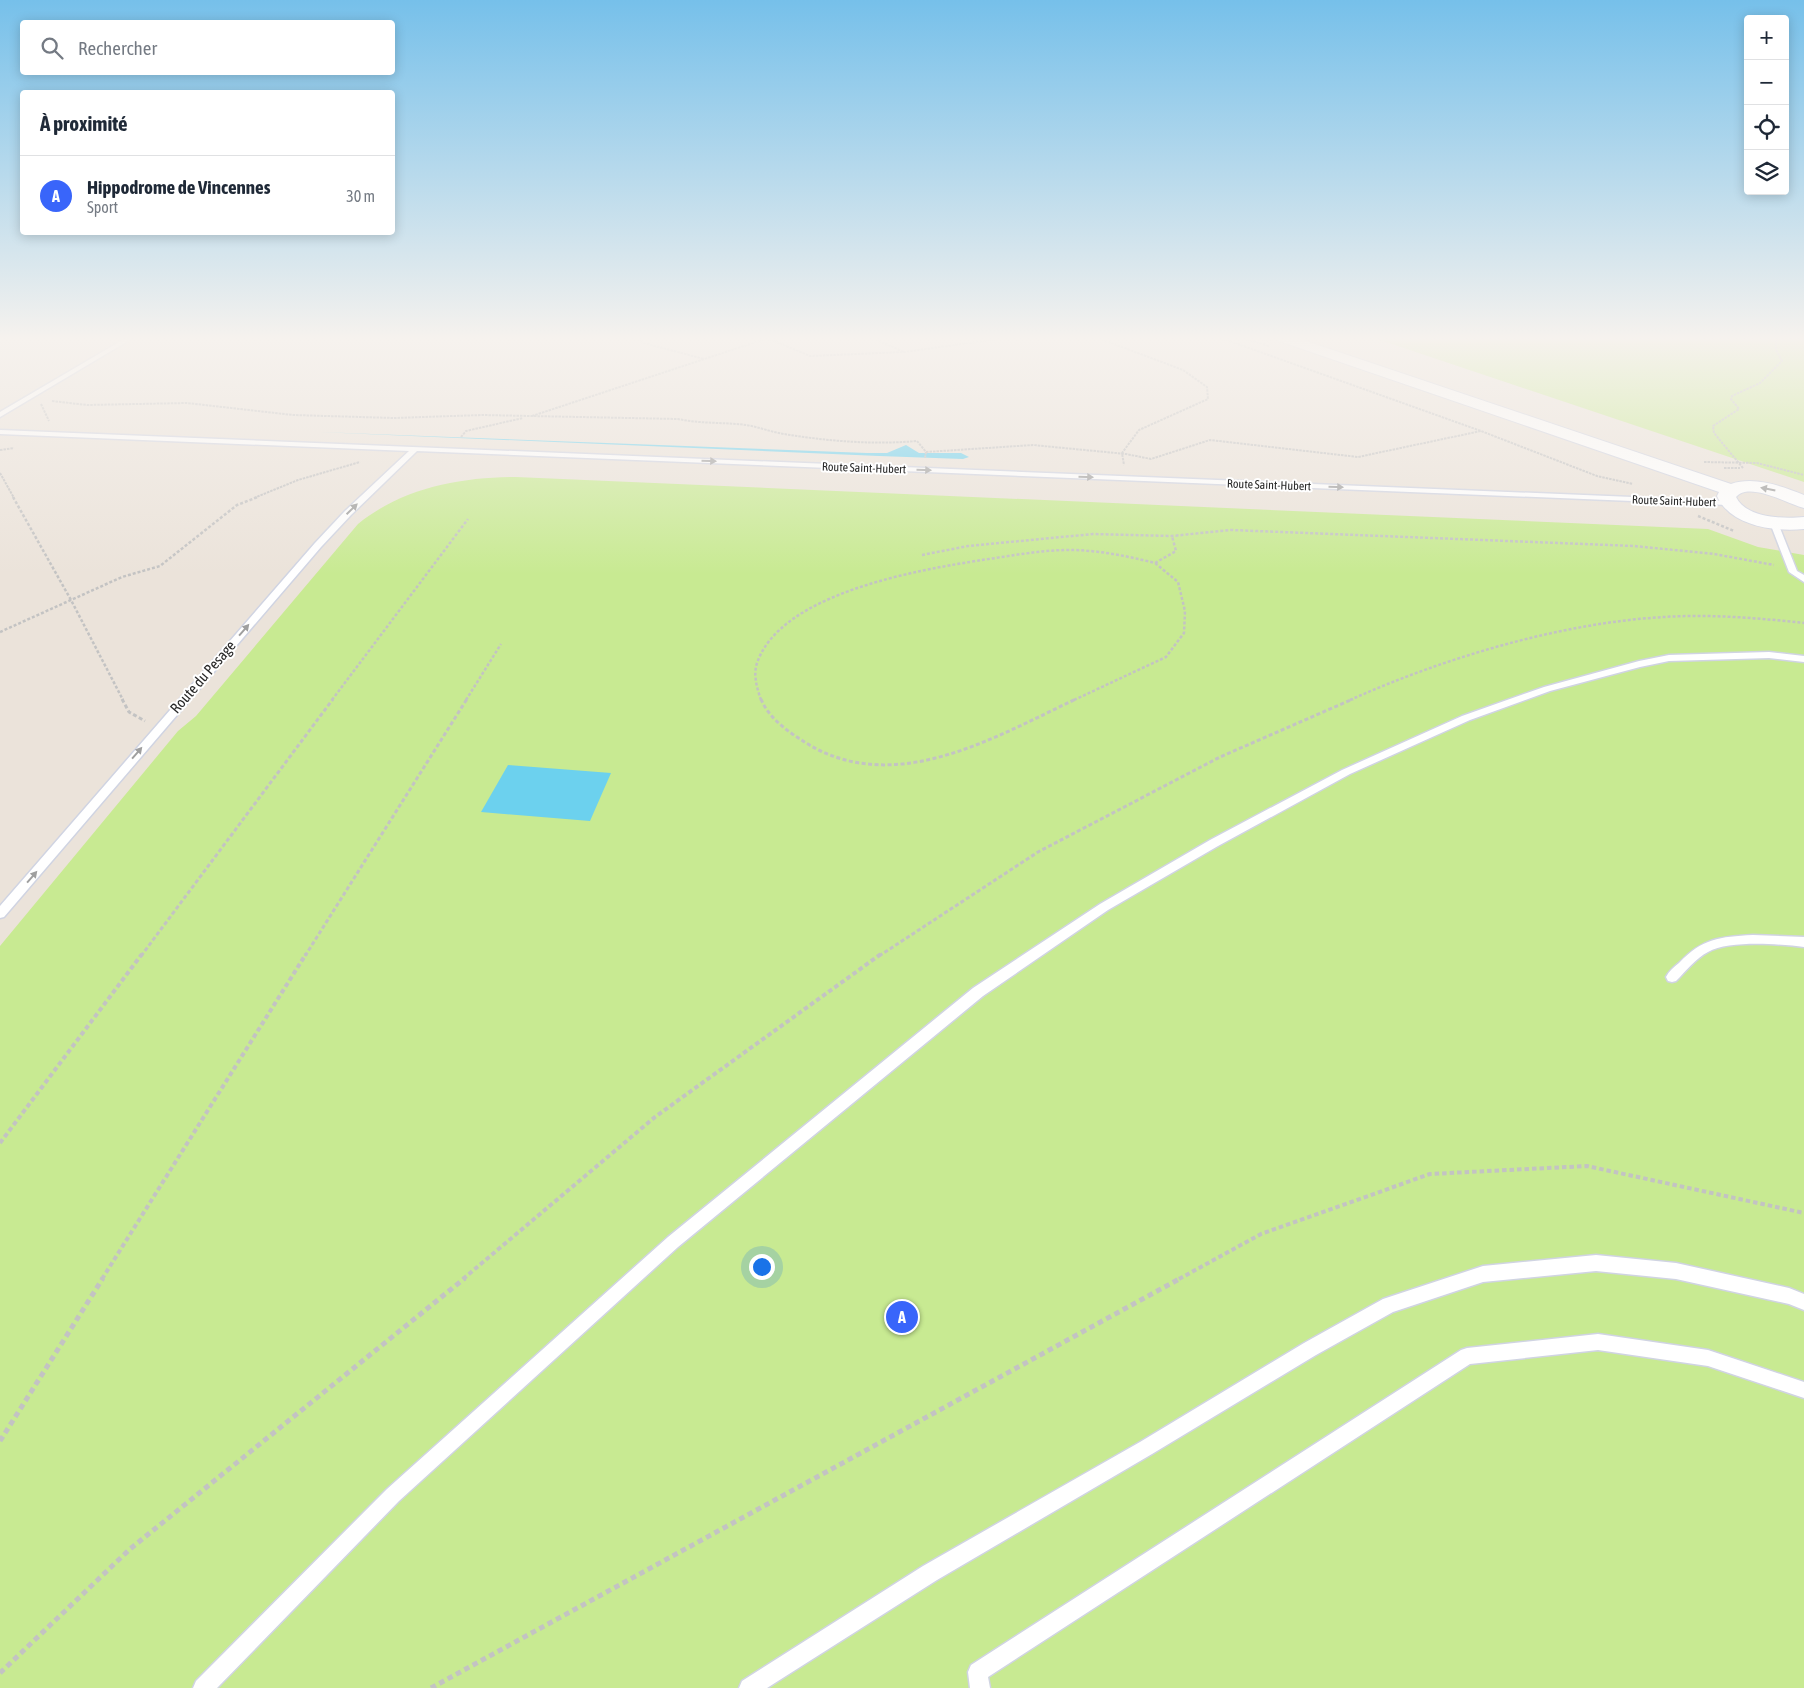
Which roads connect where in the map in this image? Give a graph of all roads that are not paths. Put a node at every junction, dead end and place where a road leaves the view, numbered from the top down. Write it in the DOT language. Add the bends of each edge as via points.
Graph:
graph roads {
  1 [pos="1506,417"];
  2 [pos="0,432"];
  3 [pos="415,449"];
  4 [pos="1730,496"];
  5 [pos="1804,502"];
  6 [pos="1774,523"];
  7 [pos="1804,523"];
  8 [pos="1804,578"];
  9 [pos="1804,660"];
  10 [pos="0,914"];
  11 [pos="1804,942"];
  12 [pos="1672,977"];
  13 [pos="1804,1302"];
  14 [pos="1804,1390"];
  15 [pos="203,1688"];
  16 [pos="748,1688"];
  17 [pos="980,1688"];
  1 -- 4 [label="street"];
  2 -- 3 [label="lane, Route Saint-Hubert"];
  3 -- 4 [label="lane, Route Saint-Hubert, one-way"];
  10 -- 3 [label="lane, Route du Pesage, one-way" via="342,519"];
  5 -- 4 [label="street, one-way" via="1770,489 1746,487"];
  4 -- 6 [label="street" via="1747,515"];
  6 -- 7 [label="street"];
  6 -- 8 [label="lane" via="1792,568"];
  9 -- 15 [label="lane" via="1769,655 1669,658 1547,689 1466,718 1346,772 1104,907 978,992 673,1242 393,1496"];
  11 -- 12 [label="lane" via="1783,939 1734,941 1704,948"];
  13 -- 16 [label="lane" via="1676,1271 1596,1263 1484,1274 1390,1305 930,1573"];
  14 -- 17 [label="lane" via="1708,1358 1598,1342 1467,1356 978,1672"];
}
